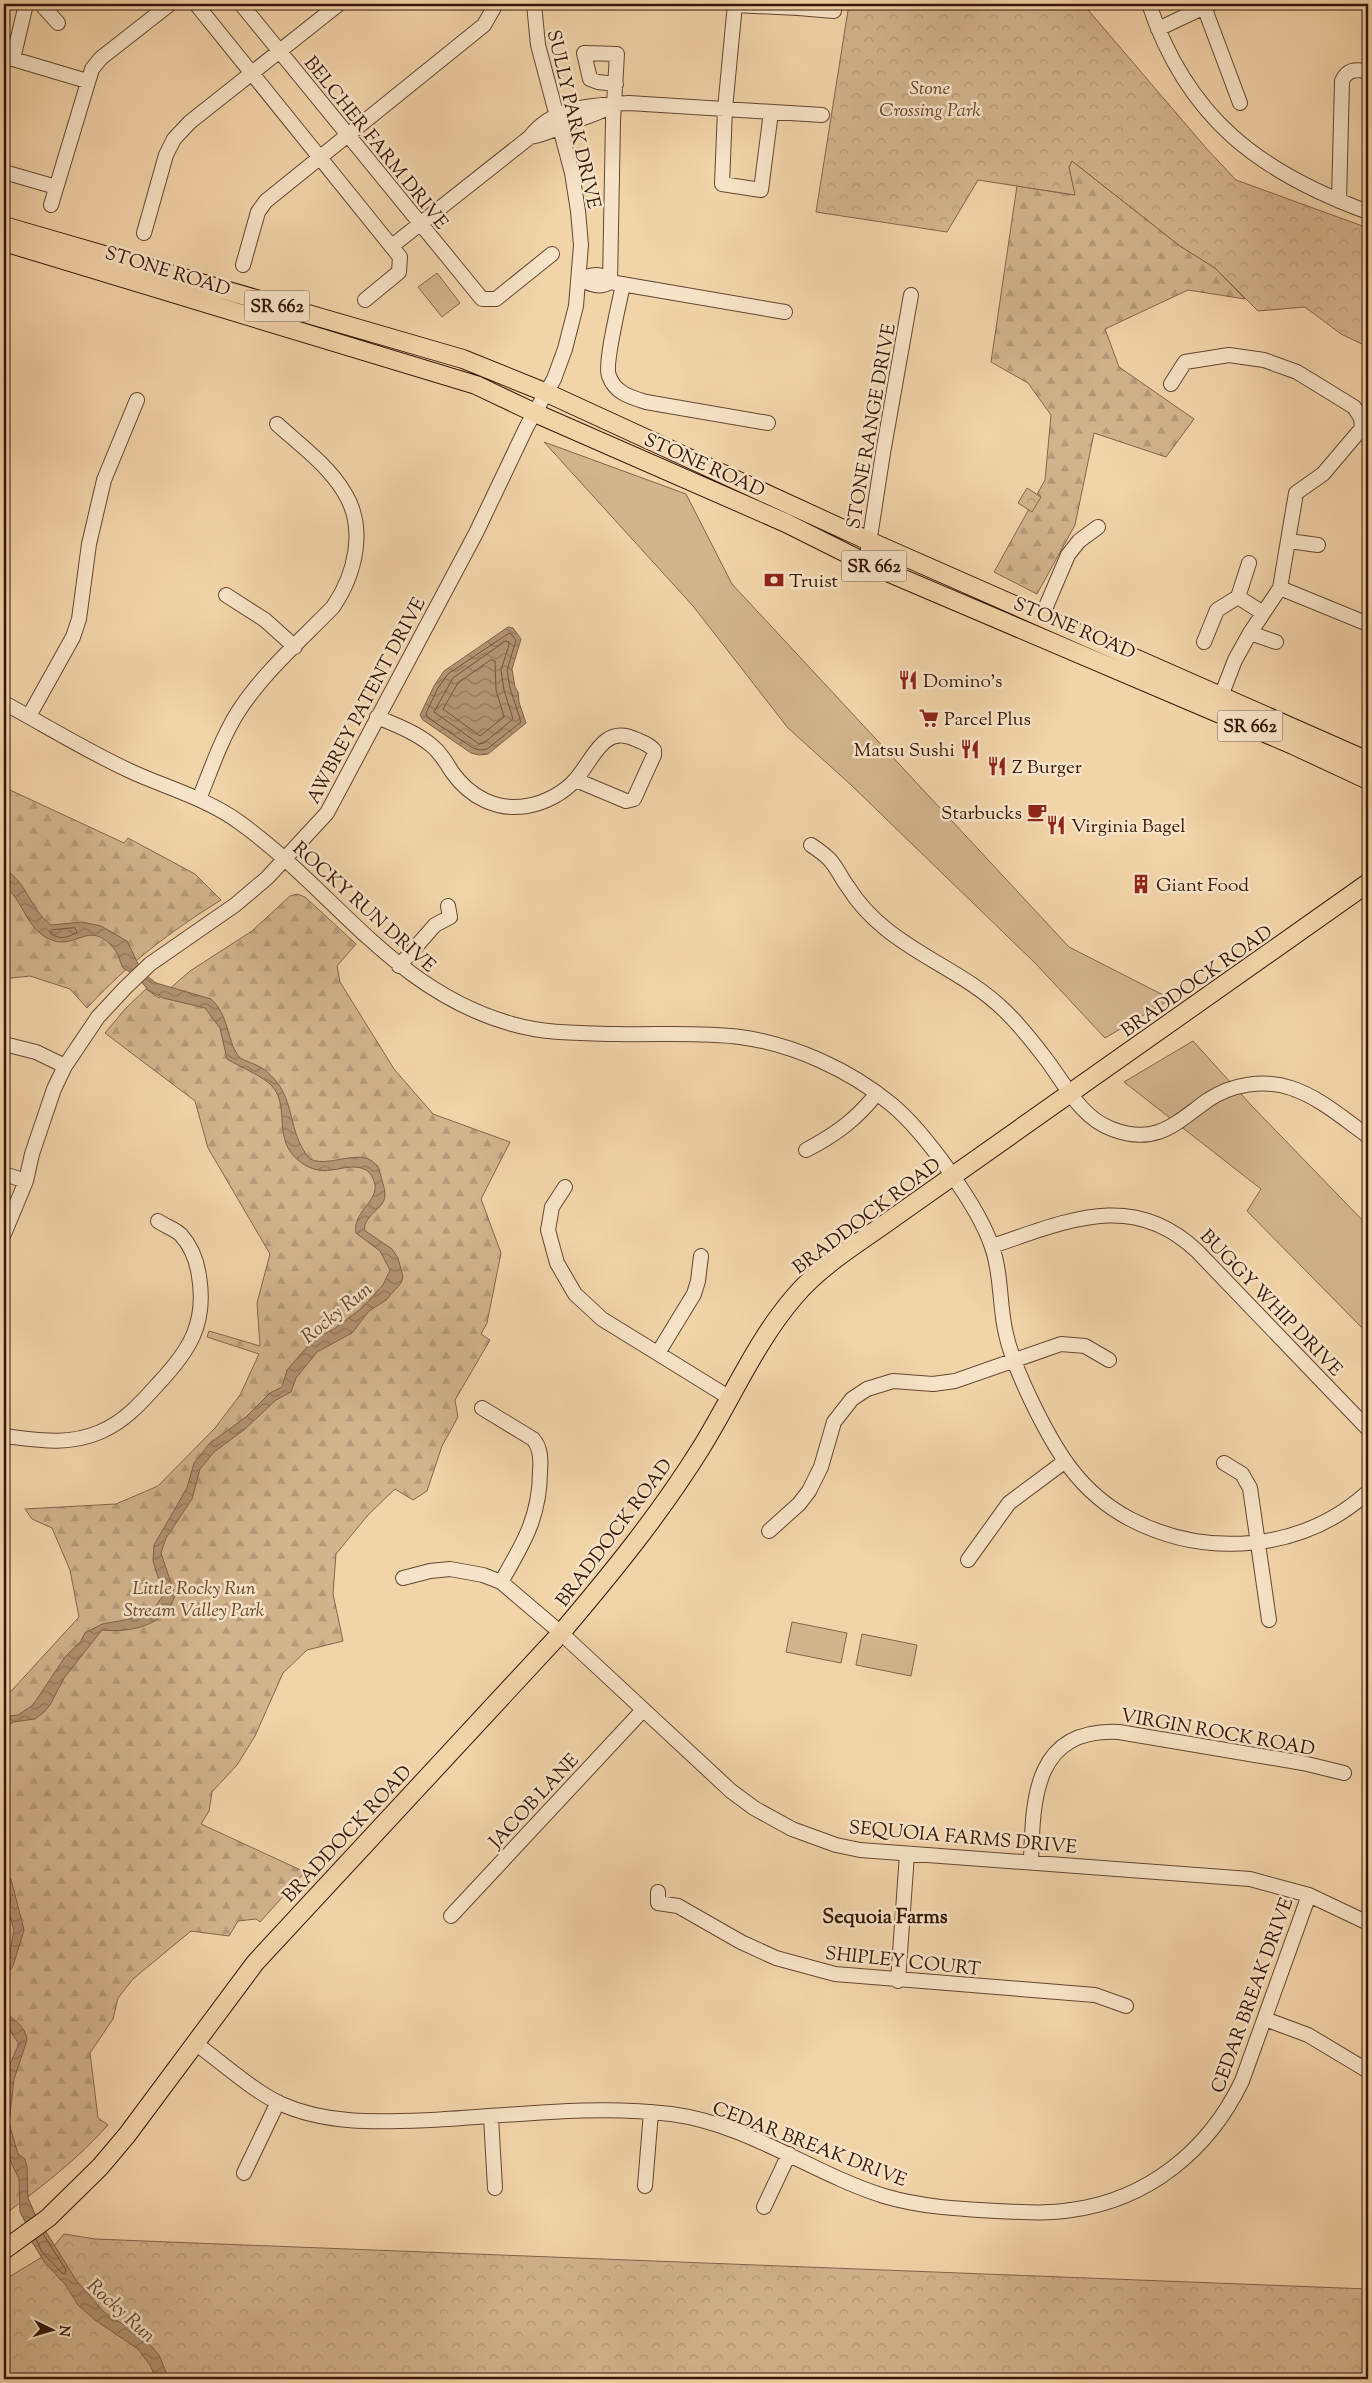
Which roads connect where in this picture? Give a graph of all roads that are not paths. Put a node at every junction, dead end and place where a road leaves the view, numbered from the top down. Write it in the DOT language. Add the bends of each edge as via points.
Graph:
graph roads {
  1 [pos="26,4"];
  2 [pos="41,4"];
  3 [pos="170,4"];
  4 [pos="196,4"];
  5 [pos="241,4"];
  6 [pos="339,4"];
  7 [pos="496,4"];
  8 [pos="534,4"];
  9 [pos="734,4"];
  10 [pos="1149,4"];
  11 [pos="1207,5"];
  12 [pos="798,6"];
  13 [pos="834,11"];
  14 [pos="58,23"];
  15 [pos="1158,30"];
  16 [pos="279,52"];
  17 [pos="1368,70"];
  18 [pos="253,74"];
  19 [pos="87,81"];
  20 [pos="616,84"];
  21 [pos="1240,103"];
  22 [pos="614,104"];
  23 [pos="725,109"];
  24 [pos="771,112"];
  25 [pos="822,115"];
  26 [pos="559,121"];
  27 [pos="348,136"];
  28 [pos="320,158"];
  29 [pos="4,172"];
  30 [pos="56,187"];
  31 [pos="1338,201"];
  32 [pos="51,205"];
  33 [pos="1368,212"];
  34 [pos="419,223"];
  35 [pos="4,226"];
  36 [pos="144,233"];
  37 [pos="4,242"];
  38 [pos="392,246"];
  39 [pos="552,254"];
  40 [pos="243,265"];
  41 [pos="579,279"];
  42 [pos="616,283"];
  43 [pos="911,295"];
  44 [pos="365,300"];
  45 [pos="785,312"];
  46 [pos="1171,384"];
  47 [pos="547,393"];
  48 [pos="137,400"];
  49 [pos="535,413"];
  50 [pos="768,423"];
  51 [pos="277,424"];
  52 [pos="1098,527"];
  53 [pos="869,540"];
  54 [pos="1289,541"];
  55 [pos="1318,545"];
  56 [pos="866,562"];
  57 [pos="1249,563"];
  58 [pos="1280,588"];
  59 [pos="226,595"];
  60 [pos="1238,597"];
  61 [pos="1263,614"];
  62 [pos="1042,616"];
  63 [pos="1368,624"];
  64 [pos="1250,633"];
  65 [pos="1204,642"];
  66 [pos="1276,642"];
  67 [pos="295,647"];
  68 [pos="4,703"];
  69 [pos="1218,704"];
  70 [pos="29,716"];
  71 [pos="377,717"];
  72 [pos="1368,761"];
  73 [pos="576,780"];
  74 [pos="1368,780"];
  75 [pos="198,799"];
  76 [pos="811,845"];
  77 [pos="285,860"];
  78 [pos="1368,883"];
  79 [pos="448,906"];
  80 [pos="399,966"];
  81 [pos="4,1044"];
  82 [pos="65,1066"];
  83 [pos="877,1093"];
  84 [pos="1071,1094"];
  85 [pos="1368,1136"];
  86 [pos="806,1150"];
  87 [pos="4,1174"];
  88 [pos="952,1177"];
  89 [pos="26,1182"];
  90 [pos="565,1187"];
  91 [pos="158,1221"];
  92 [pos="4,1234"];
  93 [pos="992,1246"];
  94 [pos="701,1256"];
  95 [pos="658,1353"];
  96 [pos="1014,1360"];
  97 [pos="1108,1360"];
  98 [pos="730,1398"];
  99 [pos="482,1408"];
  100 [pos="1368,1430"];
  101 [pos="4,1436"];
  102 [pos="1064,1462"];
  103 [pos="1224,1463"];
  104 [pos="1368,1492"];
  105 [pos="769,1531"];
  106 [pos="1259,1542"];
  107 [pos="968,1560"];
  108 [pos="403,1578"];
  109 [pos="501,1582"];
  110 [pos="1269,1620"];
  111 [pos="561,1633"];
  112 [pos="643,1710"];
  113 [pos="1344,1773"];
  114 [pos="907,1854"];
  115 [pos="1031,1861"];
  116 [pos="1309,1895"];
  117 [pos="658,1897"];
  118 [pos="451,1916"];
  119 [pos="1368,1923"];
  120 [pos="898,1981"];
  121 [pos="1126,2006"];
  122 [pos="1265,2019"];
  123 [pos="195,2043"];
  124 [pos="1368,2071"];
  125 [pos="278,2102"];
  126 [pos="651,2112"];
  127 [pos="491,2117"];
  128 [pos="789,2154"];
  129 [pos="244,2173"];
  130 [pos="645,2186"];
  131 [pos="494,2188"];
  132 [pos="764,2207"];
  133 [pos="4,2250"];
  1 -- 19 [label="street" via="13,60"];
  2 -- 14 [label="street"];
  3 -- 19 [label="street" via="102,58"];
  4 -- 18 [label="street"];
  5 -- 16 [label="street, BELCHER FARM DRIVE"];
  6 -- 16 [label="street"];
  7 -- 27 [label="street" via="484,25"];
  8 -- 26 [label="street, SULLY PARK DRIVE" via="538,45"];
  9 -- 12 [label="street"];
  9 -- 23 [label="street"];
  10 -- 15 [label="street"];
  11 -- 15 [label="street"];
  11 -- 21 [label="street"];
  12 -- 13 [label="street"];
  15 -- 31 [label="street" via="1176,66 1220,125 1278,171"];
  16 -- 18 [label="street"];
  16 -- 27 [label="street, BELCHER FARM DRIVE"];
  17 -- 31 [label="street" via="1350,70 1342,81"];
  18 -- 28 [label="street"];
  18 -- 36 [label="street" via="190,122 174,139 166,155"];
  19 -- 30 [label="street"];
  20 -- 22 [label="street"];
  22 -- 23 [label="street"];
  22 -- 26 [label="street" via="600,114"];
  22 -- 42 [label="street"];
  23 -- 24 [label="street"];
  23 -- 24 [label="street" via="722,184 761,190"];
  24 -- 25 [label="street"];
  26 -- 34 [label="street" via="546,134 530,137"];
  26 -- 41 [label="street, SULLY PARK DRIVE" via="578,211"];
  27 -- 28 [label="street"];
  27 -- 34 [label="street, BELCHER FARM DRIVE"];
  28 -- 38 [label="street"];
  28 -- 40 [label="street" via="266,201 258,212"];
  29 -- 30 [label="street"];
  30 -- 32 [label="street"];
  31 -- 33 [label="street"];
  34 -- 38 [label="street"];
  34 -- 39 [label="street, BELCHER FARM DRIVE" via="478,296 486,301 496,299"];
  35 -- 47 [label="main road, STONE ROAD / SR 662" via="463,359"];
  37 -- 49 [label="main road, STONE ROAD / SR 662" via="452,376"];
  38 -- 44 [label="street" via="400,257 399,272"];
  41 -- 42 [label="street" via="595,286"];
  41 -- 47 [label="street, SULLY PARK DRIVE" via="569,334"];
  42 -- 45 [label="street"];
  42 -- 50 [label="street" via="608,375 616,387 626,396 646,402"];
  43 -- 53 [label="street, STONE RANGE DRIVE"];
  46 -- 54 [label="street" via="1185,362 1229,356 1264,360 1297,372 1354,407 1361,418 1362,428 1324,474 1296,493"];
  47 -- 49 [label="street, SULLY PARK DRIVE"];
  47 -- 53 [label="main road, STONE ROAD / SR 662"];
  48 -- 70 [label="street" via="104,480 73,637"];
  49 -- 56 [label="main road, STONE ROAD / SR 662" via="786,523"];
  49 -- 71 [label="street, AWBREY PATENT DRIVE" via="476,534"];
  51 -- 67 [label="street" via="322,465 343,490 352,509 356,538 352,568 342,593"];
  52 -- 62 [label="street" via="1079,540 1068,555"];
  53 -- 56 [label="street, STONE RANGE DRIVE"];
  53 -- 62 [label="main road, STONE ROAD / SR 662"];
  54 -- 55 [label="street"];
  54 -- 58 [label="street"];
  56 -- 69 [label="main road, STONE ROAD / SR 662"];
  57 -- 60 [label="street"];
  58 -- 61 [label="street"];
  58 -- 63 [label="street"];
  59 -- 67 [label="street" via="265,620"];
  60 -- 61 [label="street"];
  60 -- 65 [label="street" via="1218,610"];
  61 -- 64 [label="street"];
  62 -- 69 [label="main road, STONE ROAD / SR 662"];
  64 -- 66 [label="street"];
  64 -- 69 [label="street" via="1235,660"];
  67 -- 75 [label="street" via="254,690 238,713"];
  68 -- 70 [label="street, ROCKY RUN DRIVE"];
  69 -- 72 [label="main road, STONE ROAD / SR 662"];
  69 -- 74 [label="main road, STONE ROAD / SR 662"];
  70 -- 75 [label="street, ROCKY RUN DRIVE" via="122,767"];
  71 -- 73 [label="street" via="417,735 432,746 464,787 489,803 514,807 535,805 552,798"];
  71 -- 77 [label="street, AWBREY PATENT DRIVE" via="327,813"];
  73 -- 73 [label="street" via="610,738 623,734 654,750 634,799 626,801"];
  75 -- 77 [label="street, ROCKY RUN DRIVE" via="236,820"];
  76 -- 84 [label="street" via="829,859 857,900 885,928 910,947 965,978 1005,1011 1028,1035"];
  77 -- 80 [label="street, ROCKY RUN DRIVE"];
  77 -- 82 [label="street, AWBREY PATENT DRIVE" via="235,905 150,964 98,1018"];
  78 -- 84 [label="main road, BRADDOCK ROAD"];
  79 -- 80 [label="street" via="450,917 435,926"];
  80 -- 83 [label="street, ROCKY RUN DRIVE" via="451,1001 512,1024 556,1033 696,1035 768,1042 844,1073"];
  81 -- 82 [label="street" via="36,1052"];
  82 -- 89 [label="street, AWBREY PATENT DRIVE" via="45,1115"];
  83 -- 86 [label="street" via="853,1120"];
  83 -- 88 [label="street, ROCKY RUN DRIVE" via="916,1128"];
  84 -- 85 [label="street" via="1095,1121 1111,1129 1137,1134 1175,1126 1208,1100 1229,1090 1251,1084 1276,1085 1310,1096"];
  84 -- 88 [label="main road, BRADDOCK ROAD"];
  87 -- 89 [label="street"];
  88 -- 93 [label="street, ROCKY RUN DRIVE"];
  88 -- 98 [label="main road, BRADDOCK ROAD" via="806,1284 774,1324"];
  89 -- 92 [label="street, AWBREY PATENT DRIVE"];
  90 -- 95 [label="street" via="552,1207 548,1224 562,1274 575,1294 593,1312"];
  91 -- 101 [label="street" via="178,1233 198,1267 200,1314 183,1356 132,1413 100,1433 65,1442 39,1442"];
  93 -- 96 [label="street, ROCKY RUN DRIVE" via="1004,1328"];
  93 -- 100 [label="street, BUGGY WHIP DRIVE" via="1094,1215 1130,1216 1166,1228 1197,1251"];
  94 -- 95 [label="street" via="694,1294"];
  95 -- 98 [label="street"];
  96 -- 97 [label="street" via="1069,1343 1085,1346"];
  96 -- 102 [label="street, ROCKY RUN DRIVE" via="1047,1433"];
  96 -- 105 [label="street" via="955,1381 933,1384 893,1381 874,1385 859,1393 834,1422 821,1467 809,1491"];
  98 -- 111 [label="main road, BRADDOCK ROAD" via="657,1514"];
  99 -- 109 [label="street" via="533,1439 541,1458 533,1522"];
  102 -- 106 [label="street, ROCKY RUN DRIVE" via="1102,1500 1153,1530 1210,1544"];
  102 -- 107 [label="street" via="1010,1503"];
  103 -- 106 [label="street" via="1242,1474 1250,1488"];
  104 -- 106 [label="street, ROCKY RUN DRIVE" via="1348,1508 1312,1528"];
  106 -- 110 [label="street"];
  108 -- 109 [label="street" via="450,1569"];
  109 -- 111 [label="street, SEQUOIA FARMS DRIVE"];
  111 -- 112 [label="street, SEQUOIA FARMS DRIVE"];
  111 -- 123 [label="main road, BRADDOCK ROAD" via="256,1963"];
  112 -- 114 [label="street, SEQUOIA FARMS DRIVE" via="731,1791 774,1820 836,1845"];
  112 -- 118 [label="street, JACOB LANE"];
  113 -- 115 [label="street, VIRGIN ROCK ROAD" via="1119,1732 1090,1733 1057,1752 1042,1772 1035,1793"];
  114 -- 115 [label="street, SEQUOIA FARMS DRIVE"];
  114 -- 120 [label="street"];
  115 -- 116 [label="street, SEQUOIA FARMS DRIVE" via="1228,1876"];
  116 -- 119 [label="street, SEQUOIA FARMS DRIVE"];
  116 -- 122 [label="street, CEDAR BREAK DRIVE"];
  117 -- 120 [label="street, SHIPLEY COURT" via="740,1942 791,1963 836,1974"];
  120 -- 121 [label="street, SHIPLEY COURT" via="1095,1995"];
  122 -- 124 [label="street" via="1308,2035"];
  122 -- 128 [label="street, CEDAR BREAK DRIVE" via="1230,2107 1196,2148 1159,2179 1096,2206 1040,2212 953,2209 917,2204 856,2185"];
  123 -- 125 [label="street, CEDAR BREAK DRIVE"];
  123 -- 133 [label="main road, BRADDOCK ROAD" via="114,2151 82,2187 48,2218"];
  125 -- 127 [label="street, CEDAR BREAK DRIVE" via="326,2117 353,2121"];
  125 -- 129 [label="street"];
  126 -- 127 [label="street, CEDAR BREAK DRIVE"];
  126 -- 128 [label="street, CEDAR BREAK DRIVE" via="714,2124"];
  126 -- 130 [label="street"];
  127 -- 131 [label="street"];
  128 -- 132 [label="street"];
}
